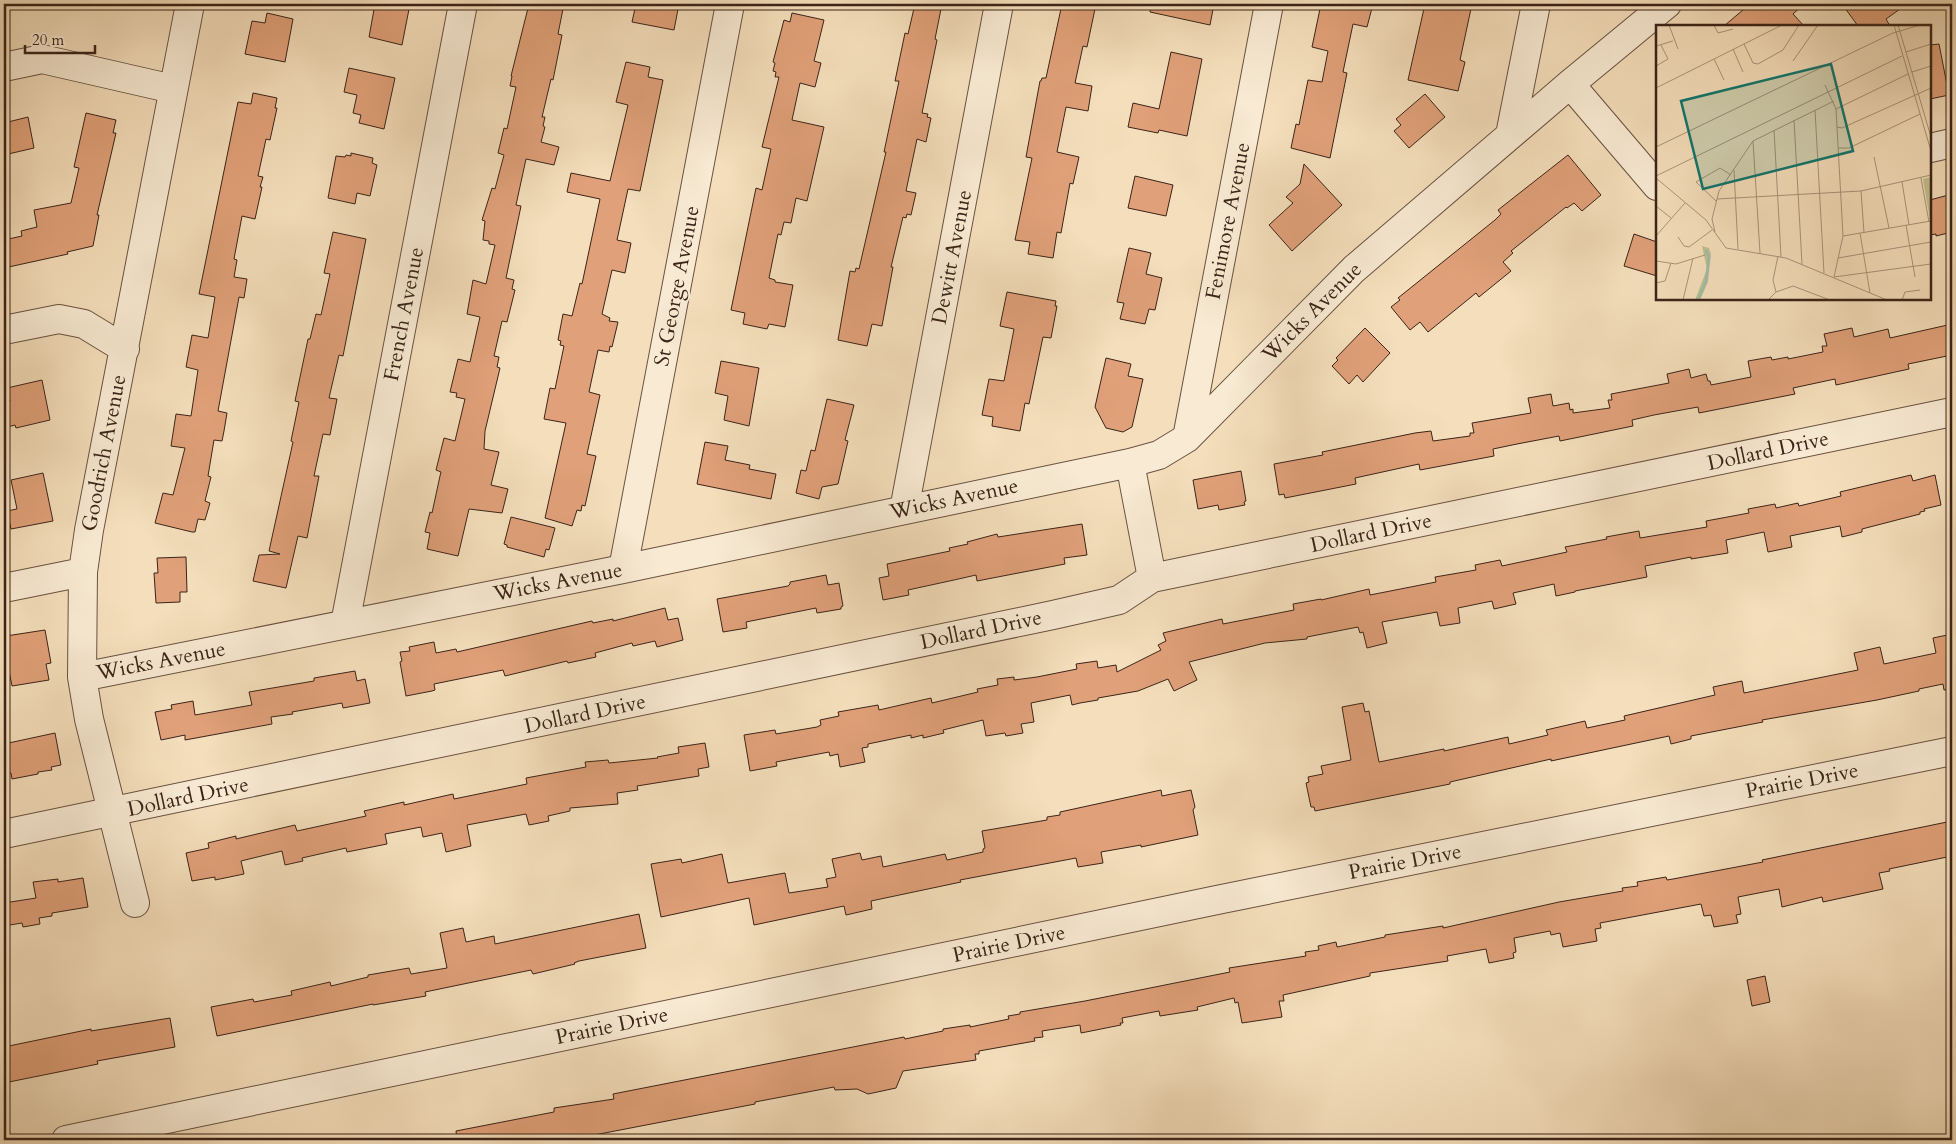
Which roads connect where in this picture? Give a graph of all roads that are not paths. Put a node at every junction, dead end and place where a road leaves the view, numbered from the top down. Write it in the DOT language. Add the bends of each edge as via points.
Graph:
graph roads {
  1 [pos="190,4"];
  2 [pos="463,4"];
  3 [pos="730,4"];
  4 [pos="1000,4"];
  5 [pos="1269,4"];
  6 [pos="1536,4"];
  7 [pos="1667,4"];
  8 [pos="4,67"];
  9 [pos="1570,84"];
  10 [pos="173,89"];
  11 [pos="1510,135"];
  12 [pos="1952,143"];
  13 [pos="1931,148"];
  14 [pos="1656,185"];
  15 [pos="4,330"];
  16 [pos="125,349"];
  17 [pos="1952,412"];
  18 [pos="1187,438"];
  19 [pos="1130,463"];
  20 [pos="904,510"];
  21 [pos="623,568"];
  22 [pos="83,572"];
  23 [pos="1152,578"];
  24 [pos="4,588"];
  25 [pos="345,624"];
  26 [pos="82,677"];
  27 [pos="1952,751"];
  28 [pos="112,813"];
  29 [pos="4,834"];
  30 [pos="135,903"];
  31 [pos="66,1140"];
  1 -- 10 [label="street, Goodrich Avenue"];
  2 -- 25 [label="street, French Avenue"];
  3 -- 21 [label="street, St George Avenue"];
  4 -- 20 [label="street, Dewitt Avenue"];
  5 -- 18 [label="street, Fenimore Avenue"];
  6 -- 11 [label="street"];
  7 -- 9 [label="street, Wicks Avenue"];
  8 -- 10 [label="street" via="42,59"];
  9 -- 11 [label="street, Wicks Avenue"];
  9 -- 14 [label="street"];
  10 -- 16 [label="street, Goodrich Avenue"];
  11 -- 18 [label="street, Wicks Avenue" via="1354,269"];
  12 -- 13 [label="street"];
  15 -- 16 [label="street" via="59,319 84,324"];
  16 -- 22 [label="street, Goodrich Avenue"];
  17 -- 23 [label="street, Dollard Drive"];
  18 -- 19 [label="street, Wicks Avenue" via="1159,455"];
  19 -- 20 [label="street, Wicks Avenue"];
  19 -- 23 [label="street"];
  20 -- 21 [label="street, Wicks Avenue"];
  21 -- 25 [label="street, Wicks Avenue"];
  22 -- 24 [label="street"];
  22 -- 26 [label="street, Goodrich Avenue"];
  23 -- 28 [label="street, Dollard Drive" via="1119,600 1053,615"];
  25 -- 26 [label="street, Wicks Avenue"];
  26 -- 28 [label="street, Goodrich Avenue"];
  27 -- 31 [label="street, Prairie Drive" via="1207,902"];
  28 -- 29 [label="street, Dollard Drive"];
  28 -- 30 [label="street, Goodrich Avenue"];
}
